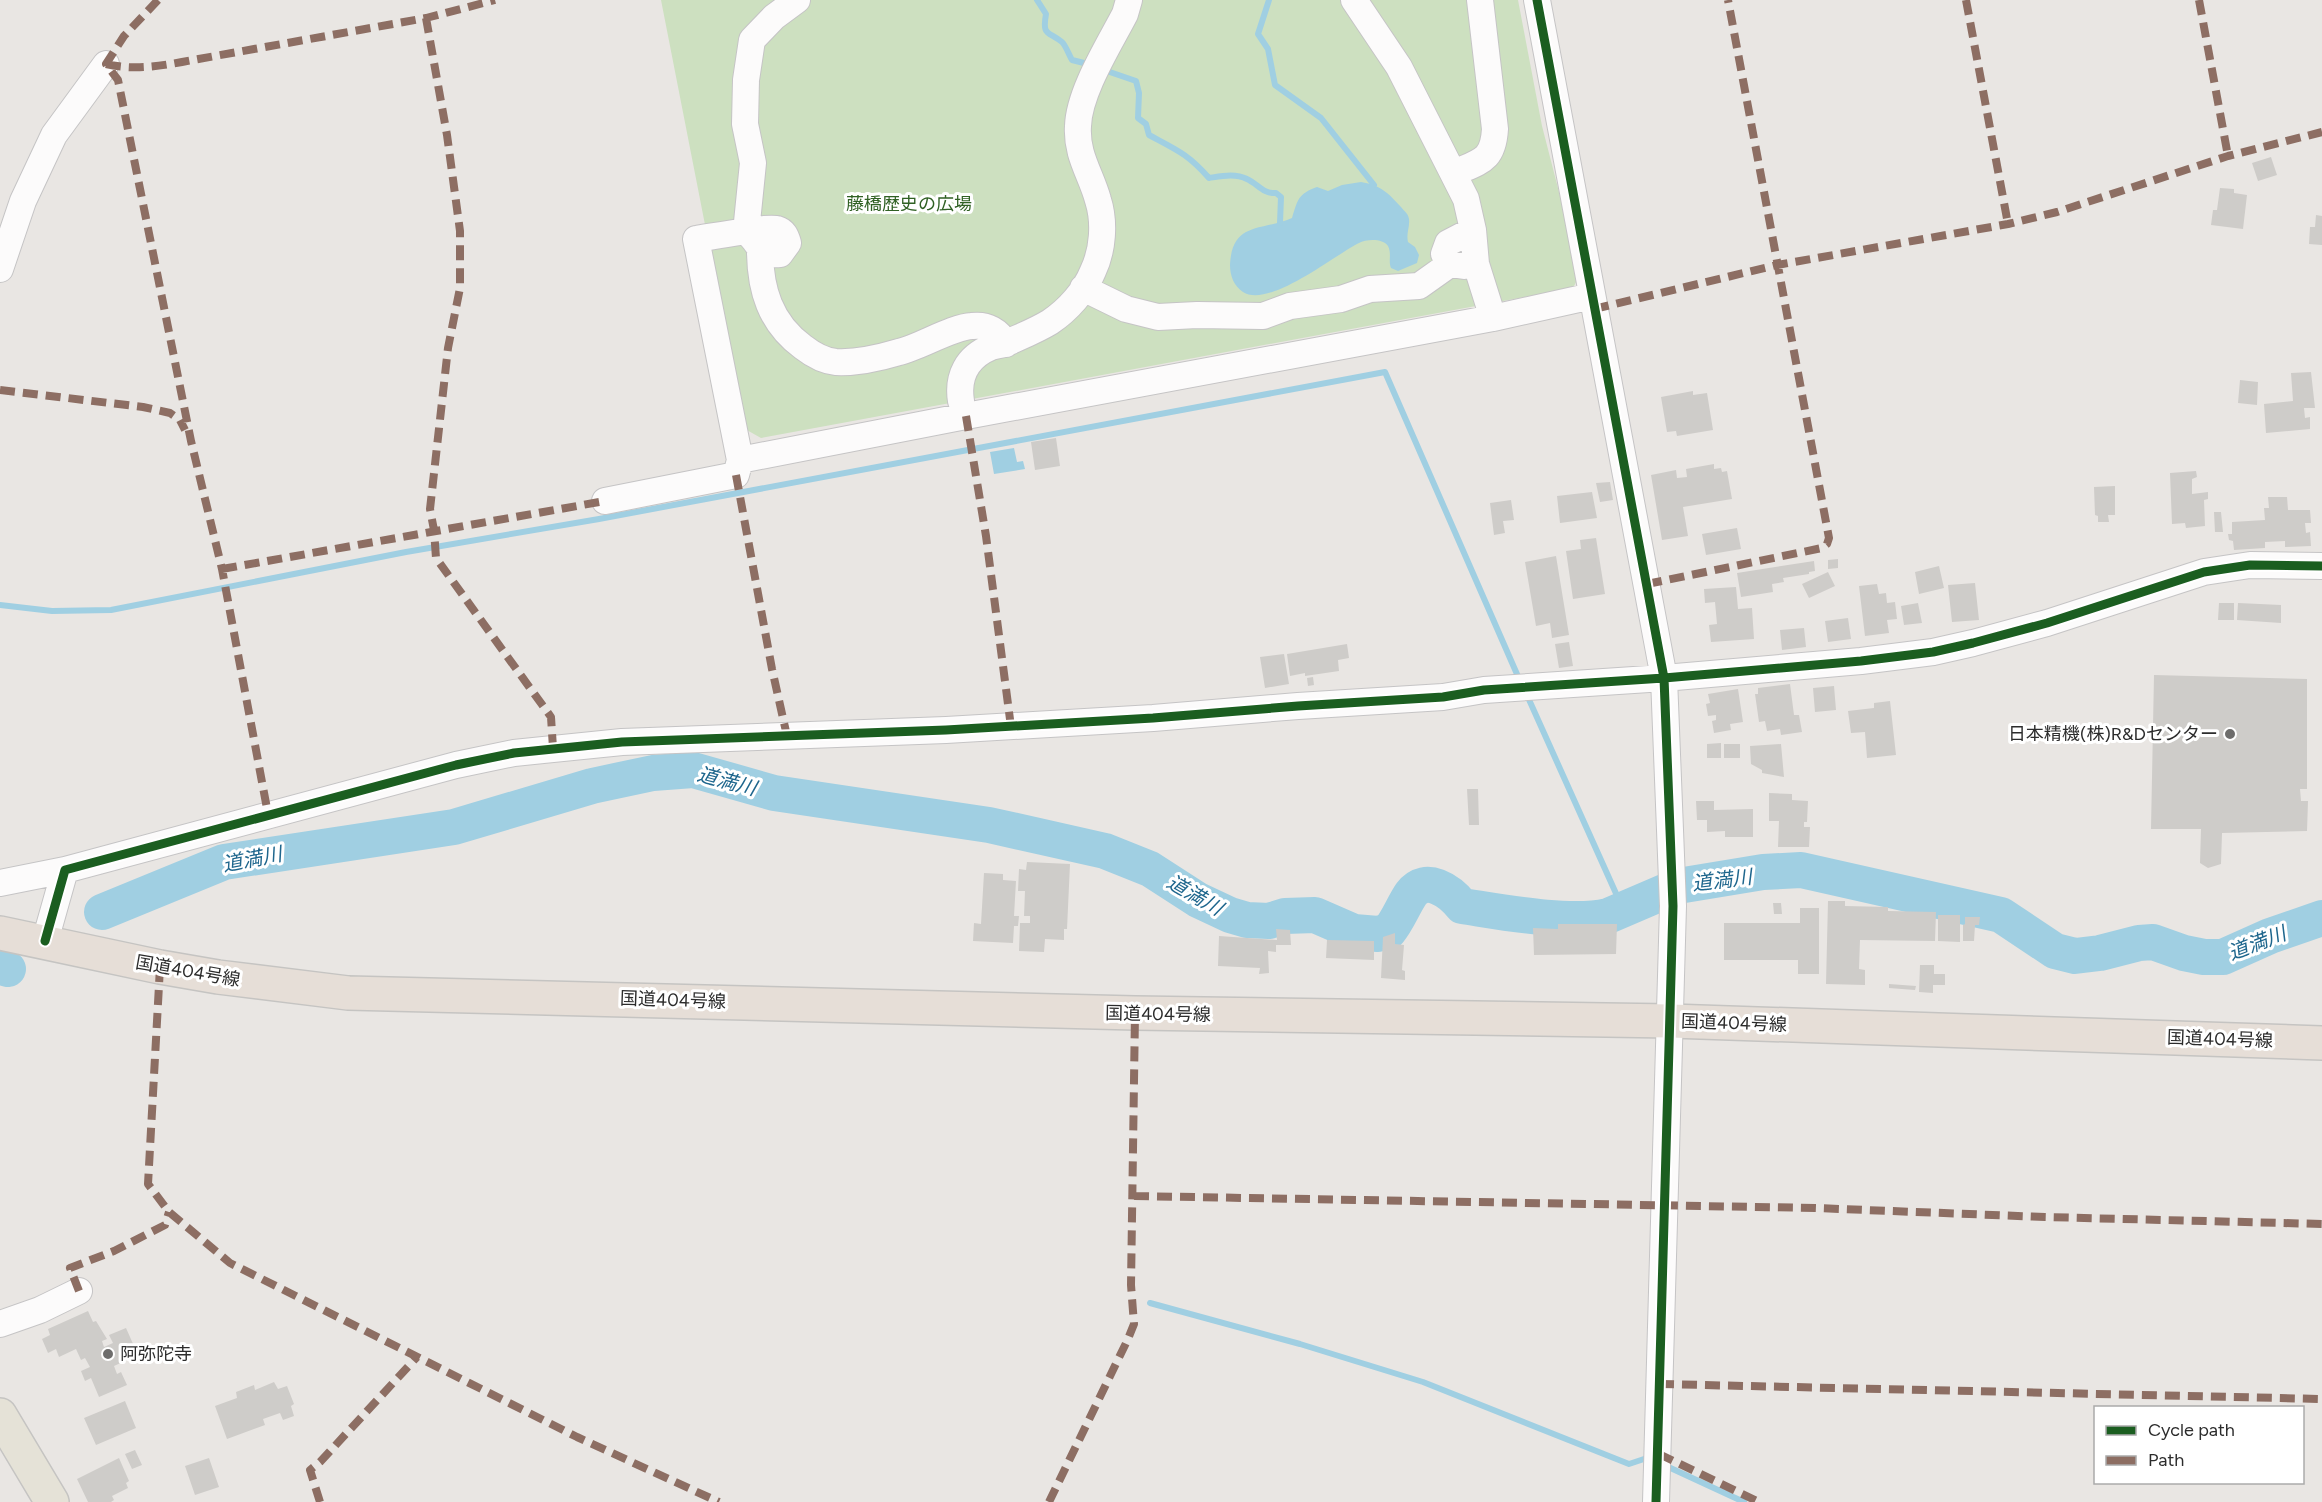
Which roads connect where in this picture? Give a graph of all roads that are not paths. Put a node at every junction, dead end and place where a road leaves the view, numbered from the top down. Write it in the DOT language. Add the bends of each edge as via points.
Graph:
graph roads {
  1 [pos="797,0"];
  2 [pos="1129,0"];
  3 [pos="1354,0"];
  4 [pos="1480,0"];
  5 [pos="1537,0"];
  6 [pos="106,64"];
  7 [pos="1454,173"];
  8 [pos="1473,230"];
  9 [pos="753,241"];
  10 [pos="1450,264"];
  11 [pos="1476,264"];
  12 [pos="0,269"];
  13 [pos="1083,288"];
  14 [pos="1592,296"];
  15 [pos="1493,318"];
  16 [pos="1006,344"];
  17 [pos="961,401"];
  18 [pos="740,460"];
  19 [pos="605,501"];
  20 [pos="2322,566"];
  21 [pos="1664,678"];
  22 [pos="65,870"];
  23 [pos="0,883"];
  24 [pos="0,933"];
  25 [pos="45,941"];
  26 [pos="1671,1021"];
  27 [pos="2322,1043"];
  28 [pos="79,1291"];
  29 [pos="0,1324"];
  30 [pos="0,1415"];
  31 [pos="52,1502"];
  32 [pos="1656,1502"];
  1 -- 9 [label="street" via="752,40 745,124 753,163"];
  2 -- 13 [label="street" via="1080,108 1079,145 1098,199 1102,238 1093,272"];
  3 -- 7 [label="street" via="1399,68"];
  4 -- 7 [label="street" via="1494,147 1479,162"];
  5 -- 14 [label="street"];
  6 -- 12 [label="street" via="54,135 23,201"];
  7 -- 8 [label="street" via="1466,199"];
  8 -- 10 [label="street" via="1448,243 1444,254"];
  8 -- 11 [label="street"];
  9 -- 16 [label="street" via="776,321 814,355 833,362 860,361 901,352 972,326 990,328 1002,335"];
  9 -- 18 [label="street" via="696,239"];
  10 -- 11 [label="street"];
  10 -- 13 [label="street" via="1419,286 1370,290 1341,299 1290,306 1263,316 1158,317 1126,309"];
  11 -- 15 [label="street"];
  13 -- 16 [label="street" via="1050,322"];
  14 -- 15 [label="street"];
  14 -- 21 [label="street"];
  15 -- 18 [label="street"];
  16 -- 17 [label="street" via="990,348 971,360 958,386"];
  18 -- 19 [label="street" via="736,475"];
  20 -- 21 [label="street" via="2250,565 2204,572 2047,623 1934,652"];
  21 -- 22 [label="street" via="1071,724 553,748 456,765"];
  21 -- 26 [label="street" via="1673,906"];
  22 -- 23 [label="street"];
  22 -- 25 [label="street"];
  24 -- 25 [label="highway, 国道404号線"];
  25 -- 26 [label="highway, 国道404号線" via="218,977 348,993 1147,1014"];
  26 -- 27 [label="highway, 国道404号線"];
  26 -- 32 [label="street"];
  28 -- 29 [label="street"];
  30 -- 31 [label="main road"];
}
